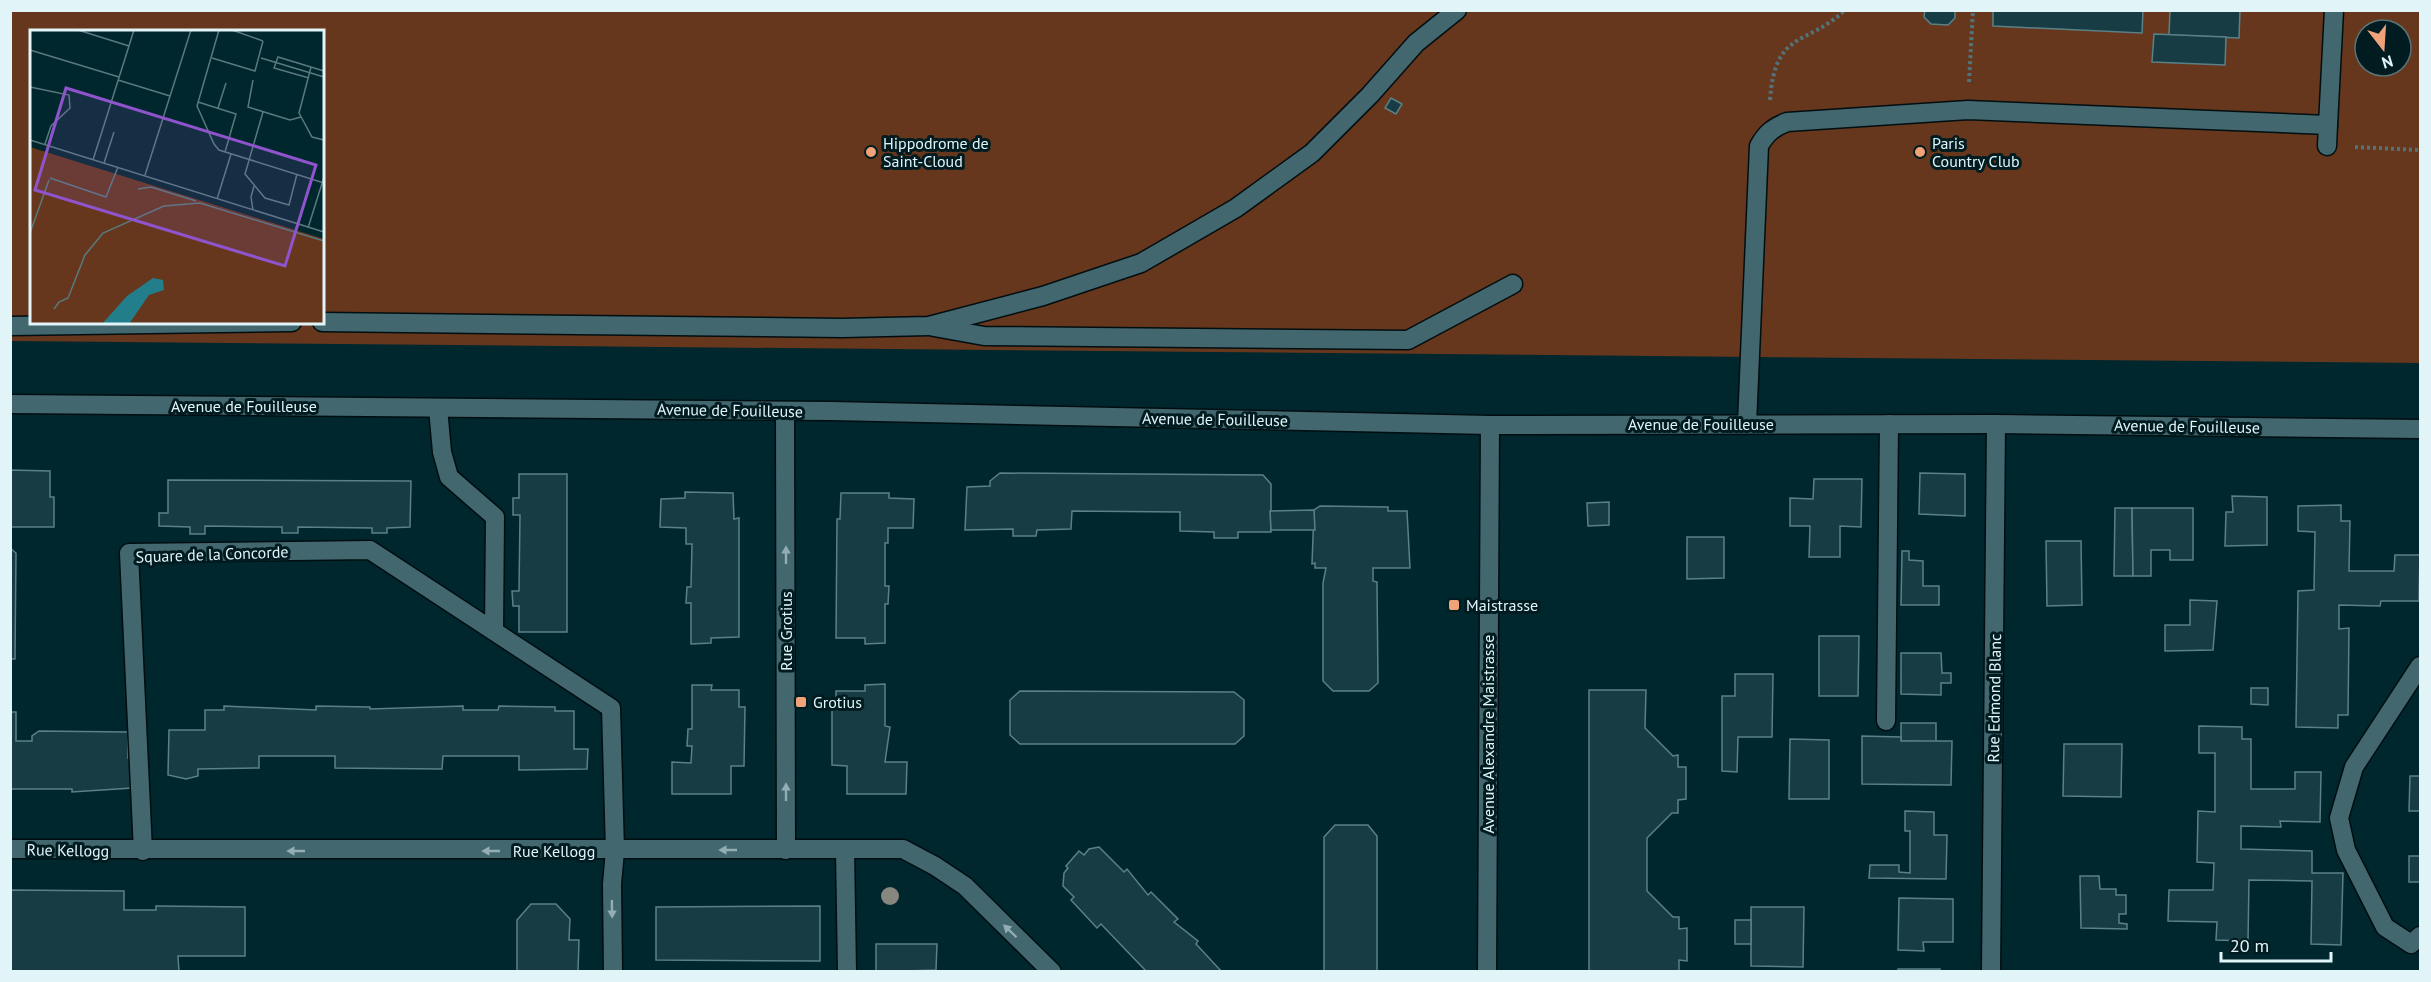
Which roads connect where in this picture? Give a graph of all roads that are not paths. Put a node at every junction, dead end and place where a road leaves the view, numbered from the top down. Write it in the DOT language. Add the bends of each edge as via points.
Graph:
graph roads {
  1 [pos="1457,10"];
  2 [pos="2334,10"];
  3 [pos="2328,125"];
  4 [pos="2327,146"];
  5 [pos="1513,284"];
  6 [pos="324,322"];
  7 [pos="151,324"];
  8 [pos="10,326"];
  9 [pos="929,326"];
  10 [pos="10,404"];
  11 [pos="438,408"];
  12 [pos="785,411"];
  13 [pos="1747,424"];
  14 [pos="1889,424"];
  15 [pos="1996,424"];
  16 [pos="1490,425"];
  17 [pos="2421,429"];
  18 [pos="494,630"];
  19 [pos="2421,666"];
  20 [pos="1886,721"];
  21 [pos="10,849"];
  22 [pos="786,850"];
  23 [pos="845,850"];
  24 [pos="143,851"];
  25 [pos="615,851"];
  26 [pos="2421,936"];
  27 [pos="613,972"];
  28 [pos="847,972"];
  29 [pos="1052,972"];
  30 [pos="1487,972"];
  31 [pos="1991,972"];
  1 -- 9 [label="street" via="1416,43 1312,153 1236,208 1141,263 1043,296"];
  2 -- 3 [label="street"];
  3 -- 4 [label="street"];
  3 -- 13 [label="street" via="1968,110 1787,122 1767,134 1758,152"];
  5 -- 9 [label="street" via="1408,340 984,336"];
  6 -- 9 [label="street"];
  7 -- 8 [label="street"];
  10 -- 11 [label="street, Avenue de Fouilleuse"];
  11 -- 12 [label="street, Avenue de Fouilleuse"];
  11 -- 18 [label="street" via="449,477 495,517"];
  12 -- 16 [label="street, Avenue de Fouilleuse"];
  22 -- 12 [label="street, Rue Grotius, one-way"];
  13 -- 14 [label="street, Avenue de Fouilleuse"];
  13 -- 16 [label="street, Avenue de Fouilleuse"];
  14 -- 15 [label="street, Avenue de Fouilleuse"];
  14 -- 20 [label="street"];
  15 -- 17 [label="street, Avenue de Fouilleuse"];
  15 -- 31 [label="street, Rue Edmond Blanc"];
  16 -- 30 [label="street, Avenue Alexandre Maistrasse"];
  18 -- 24 [label="street, Square de la Concorde" via="370,550 129,553"];
  18 -- 25 [label="street, Square de la Concorde" via="611,708"];
  19 -- 26 [label="street" via="2354,767 2339,818 2346,850 2385,927 2412,944"];
  21 -- 24 [label="street, Rue Kellogg"];
  22 -- 23 [label="street, Rue Kellogg"];
  22 -- 25 [label="street, Rue Kellogg, one-way"];
  23 -- 28 [label="street"];
  29 -- 23 [label="street, Rue Kellogg, one-way" via="965,886 935,866 903,849"];
  25 -- 24 [label="street, Rue Kellogg, one-way"];
  25 -- 27 [label="street, one-way"];
}
